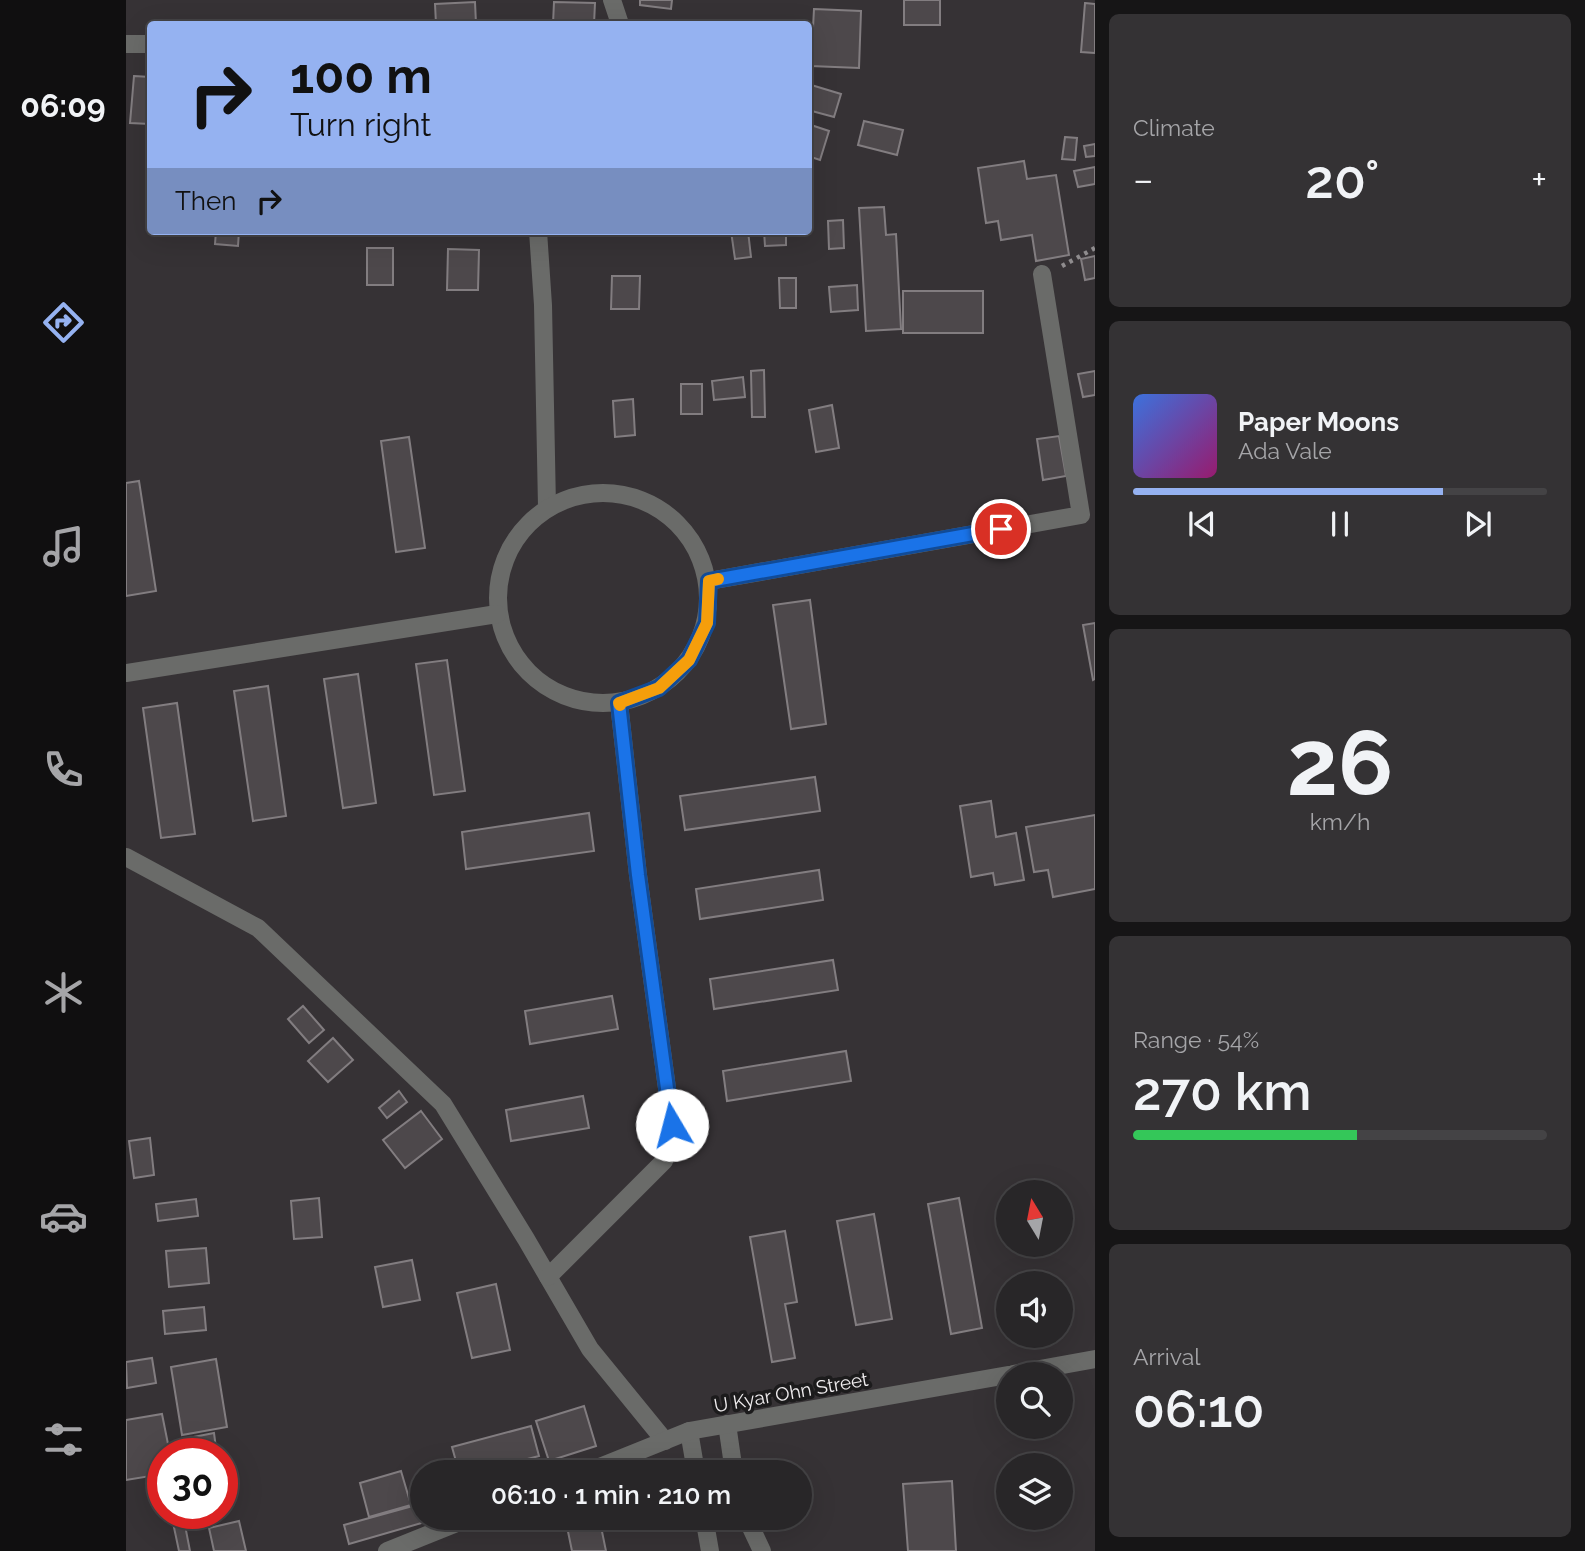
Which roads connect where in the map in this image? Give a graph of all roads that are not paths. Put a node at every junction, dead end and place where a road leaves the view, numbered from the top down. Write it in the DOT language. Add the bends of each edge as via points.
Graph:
graph roads {
  1 [pos="612,0"];
  2 [pos="619,21"];
  3 [pos="126,44"];
  4 [pos="147,44"];
  5 [pos="538,235"];
  6 [pos="1042,274"];
  7 [pos="547,507"];
  8 [pos="1088,515"];
  9 [pos="709,581"];
  10 [pos="497,614"];
  11 [pos="126,673"];
  12 [pos="619,703"];
  13 [pos="126,857"];
  14 [pos="548,1277"];
  15 [pos="1095,1359"];
  16 [pos="1073,1363"];
  17 [pos="996,1377"];
  18 [pos="727,1424"];
  19 [pos="689,1431"];
  20 [pos="665,1441"];
  21 [pos="617,1460"];
  22 [pos="694,1460"];
  23 [pos="732,1460"];
  24 [pos="440,1530"];
  25 [pos="707,1530"];
  26 [pos="752,1530"];
  27 [pos="387,1551"];
  28 [pos="710,1551"];
  29 [pos="762,1551"];
  1 -- 2 [label="street"];
  3 -- 4 [label="street"];
  5 -- 7 [label="street"];
  6 -- 8 [label="street"];
  7 -- 9 [label="street" via="587,492 628,494 666,511 694,542"];
  7 -- 10 [label="street" via="517,535 499,572"];
  8 -- 9 [label="street"];
  9 -- 12 [label="street" via="707,623 689,660 659,688"];
  10 -- 11 [label="street"];
  10 -- 12 [label="street" via="511,653 540,684 578,701"];
  12 -- 14 [label="street" via="672,1125 664,1161"];
  13 -- 14 [label="street" via="258,928 443,1104"];
  14 -- 20 [label="street" via="590,1349"];
  15 -- 16 [label="street, U Kyar Ohn Street"];
  17 -- 18 [label="street, U Kyar Ohn Street"];
  18 -- 19 [label="street, U Kyar Ohn Street"];
  18 -- 23 [label="street"];
  19 -- 20 [label="street, U Kyar Ohn Street"];
  19 -- 22 [label="street"];
  20 -- 21 [label="street, U Kyar Ohn Street"];
  24 -- 27 [label="street"];
  25 -- 28 [label="street"];
  26 -- 29 [label="street"];
}
